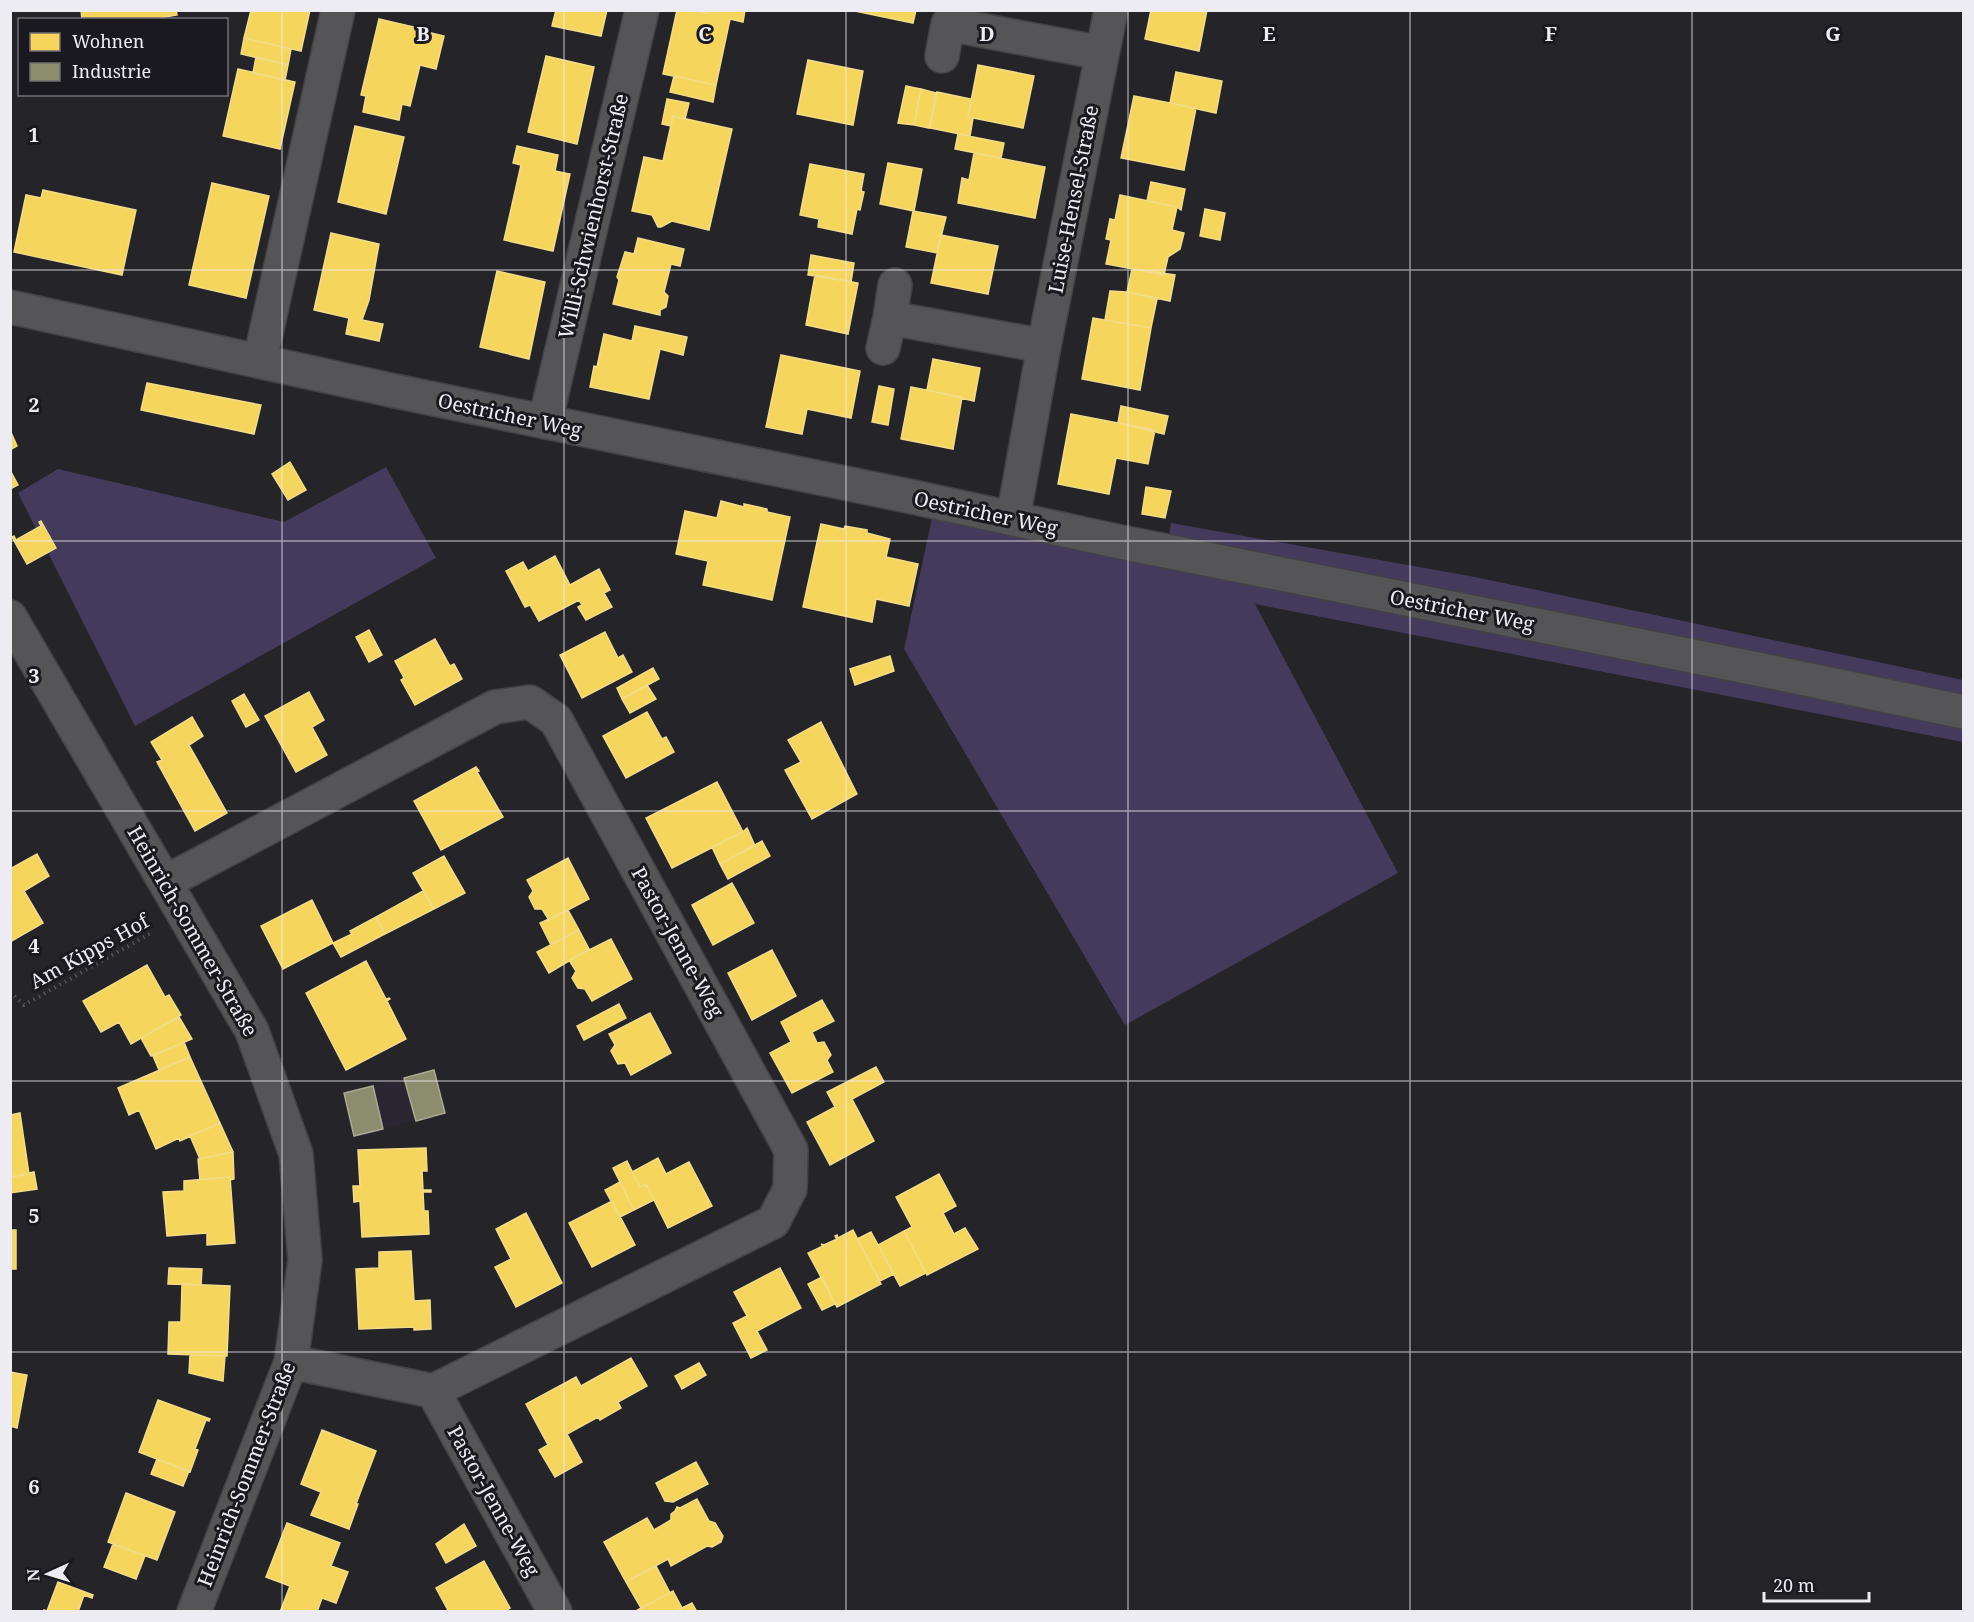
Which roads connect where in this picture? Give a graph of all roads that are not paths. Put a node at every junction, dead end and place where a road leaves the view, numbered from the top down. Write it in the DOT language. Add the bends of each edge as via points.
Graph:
graph roads {
  1 [pos="338,10"];
  2 [pos="642,10"];
  3 [pos="1111,10"];
  4 [pos="949,17"];
  5 [pos="1102,53"];
  6 [pos="942,56"];
  7 [pos="895,285"];
  8 [pos="10,307"];
  9 [pos="1044,346"];
  10 [pos="260,360"];
  11 [pos="545,422"];
  12 [pos="1012,519"];
  13 [pos="10,617"];
  14 [pos="1964,712"];
  15 [pos="166,882"];
  16 [pos="291,1362"];
  17 [pos="433,1390"];
  18 [pos="194,1611"];
  19 [pos="555,1611"];
  1 -- 10 [label="street"];
  2 -- 11 [label="street, Willi-Schwienhorst-Straße"];
  3 -- 5 [label="street, Luise-Hensel-Straße"];
  4 -- 5 [label="street"];
  4 -- 6 [label="street"];
  5 -- 9 [label="street, Luise-Hensel-Straße"];
  7 -- 9 [label="street" via="886,333"];
  8 -- 10 [label="street, Oestricher Weg"];
  9 -- 12 [label="street, Luise-Hensel-Straße"];
  10 -- 11 [label="street, Oestricher Weg"];
  11 -- 12 [label="street, Oestricher Weg"];
  12 -- 14 [label="street, Oestricher Weg"];
  13 -- 15 [label="street, Heinrich-Sommer-Straße"];
  15 -- 16 [label="street, Heinrich-Sommer-Straße" via="252,1031 296,1154 305,1260"];
  15 -- 17 [label="street, Pastor-Jenne-Weg" via="495,707 530,702 556,720 791,1150 790,1189 773,1222"];
  16 -- 17 [label="street"];
  16 -- 18 [label="street, Heinrich-Sommer-Straße"];
  17 -- 19 [label="street, Pastor-Jenne-Weg"];
}
